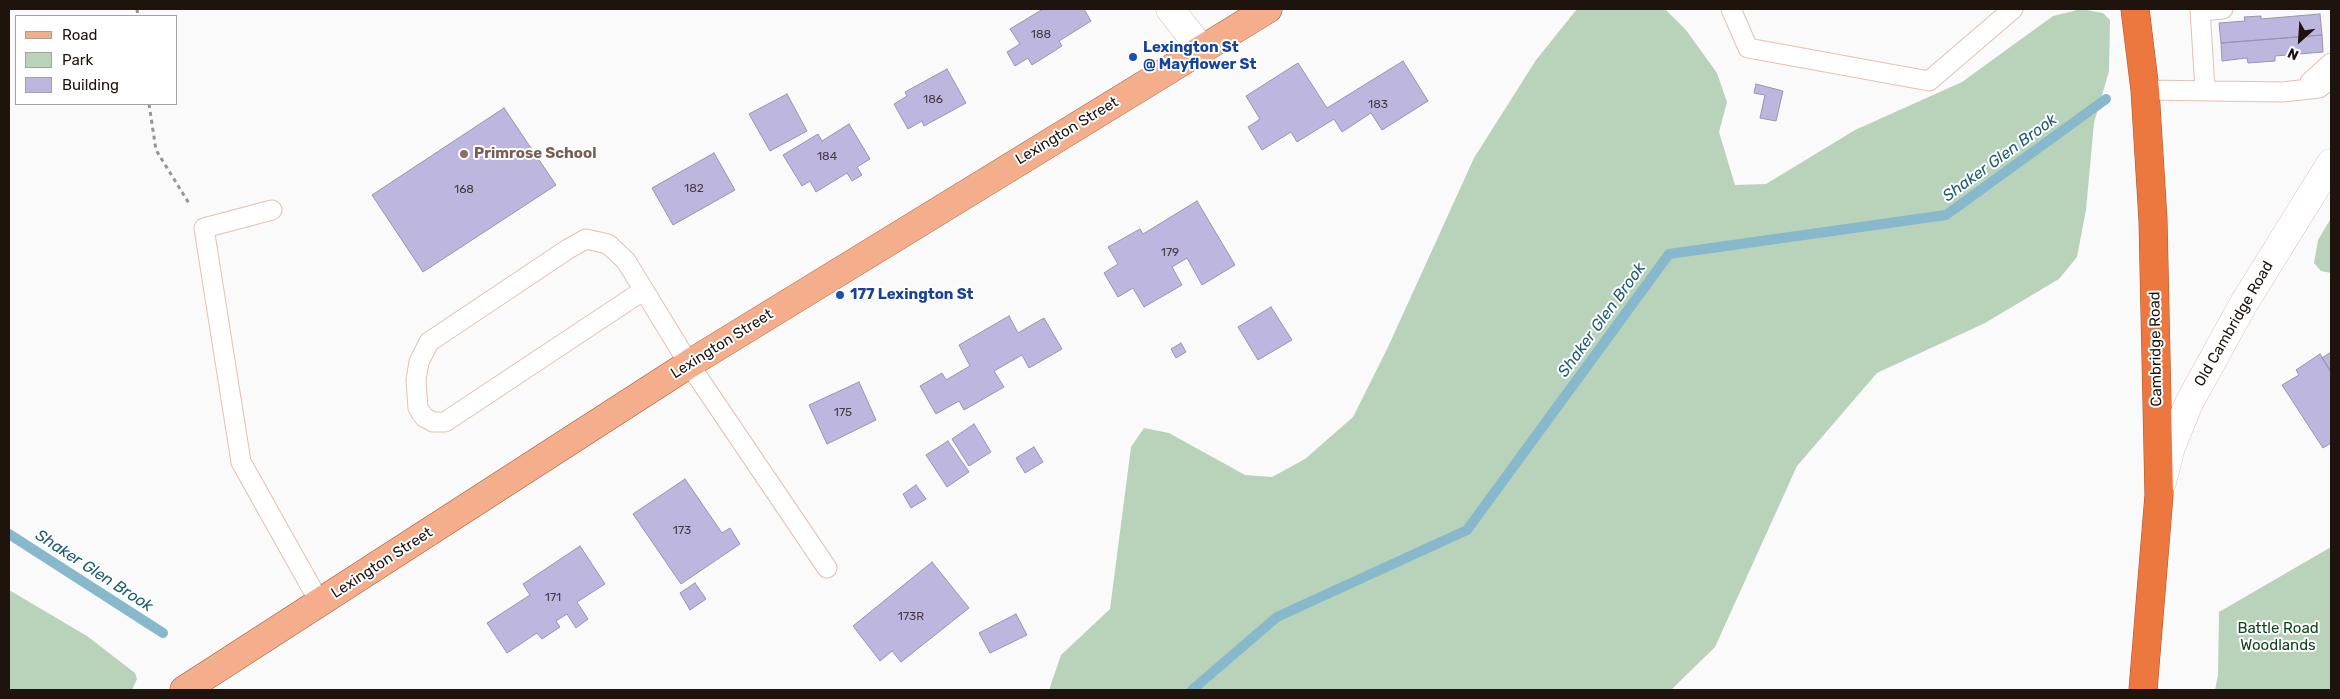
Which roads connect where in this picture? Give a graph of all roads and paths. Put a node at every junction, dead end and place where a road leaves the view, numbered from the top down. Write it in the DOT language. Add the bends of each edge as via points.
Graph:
graph roads {
  1 [pos="1170,9"];
  2 [pos="1268,9"];
  3 [pos="1731,9"];
  4 [pos="2013,9"];
  5 [pos="2134,9"];
  6 [pos="2223,9"];
  7 [pos="2200,10"];
  8 [pos="1202,50"];
  9 [pos="2331,63"];
  10 [pos="2331,79"];
  11 [pos="2145,90"];
  12 [pos="2205,90"];
  13 [pos="2299,91"];
  14 [pos="149,105"];
  15 [pos="2331,163"];
  16 [pos="272,210"];
  17 [pos="204,228"];
  18 [pos="644,290"];
  19 [pos="689,364"];
  20 [pos="2159,495"];
  21 [pos="827,568"];
  22 [pos="320,603"];
  23 [pos="184,690"];
  24 [pos="2143,690"];
  1 -- 8 [label="street"];
  2 -- 8 [label="main road, Lexington Street"];
  3 -- 4 [label="lane" via="1748,48 1928,81"];
  5 -- 11 [label="highway, Cambridge Road"];
  6 -- 7 [label="lane"];
  7 -- 12 [label="lane"];
  8 -- 19 [label="main road, Lexington Street"];
  9 -- 13 [label="lane"];
  10 -- 13 [label="lane" via="2319,88"];
  11 -- 12 [label="lane"];
  11 -- 20 [label="highway, Cambridge Road" via="2154,220"];
  12 -- 13 [label="lane"];
  14 -- 17 [label="path" via="156,150"];
  15 -- 20 [label="street, Old Cambridge Road" via="2244,303 2189,403 2172,447"];
  16 -- 17 [label="lane"];
  17 -- 22 [label="lane" via="241,462"];
  18 -- 18 [label="lane" via="626,261 608,244 586,239 429,342 419,362 416,380 418,408 433,422 445,422"];
  18 -- 19 [label="lane"];
  19 -- 21 [label="lane"];
  19 -- 22 [label="main road, Lexington Street"];
  20 -- 24 [label="highway, Cambridge Road"];
  22 -- 23 [label="main road, Lexington Street"];
}
